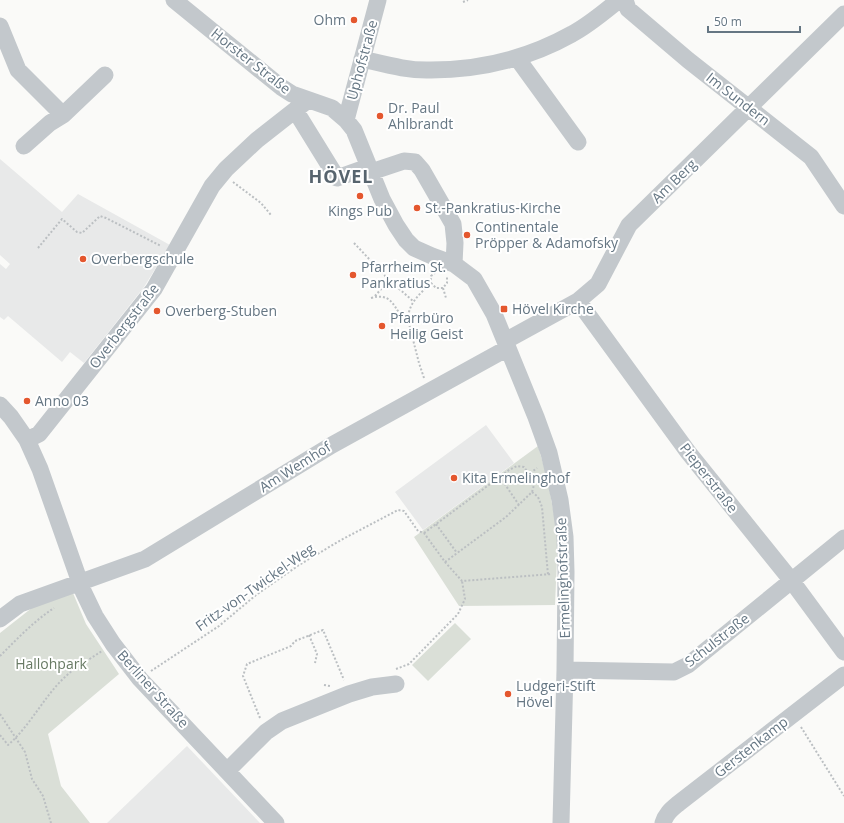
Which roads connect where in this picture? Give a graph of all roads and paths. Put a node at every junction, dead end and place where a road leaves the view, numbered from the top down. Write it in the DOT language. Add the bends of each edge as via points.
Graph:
graph roads {
  1 [pos="174,0"];
  2 [pos="378,0"];
  3 [pos="468,0"];
  4 [pos="619,0"];
  5 [pos="625,0"];
  6 [pos="463,2"];
  7 [pos="844,14"];
  8 [pos="0,26"];
  9 [pos="517,58"];
  10 [pos="362,59"];
  11 [pos="105,75"];
  12 [pos="302,105"];
  13 [pos="749,108"];
  14 [pos="64,115"];
  15 [pos="346,120"];
  16 [pos="578,142"];
  17 [pos="24,146"];
  18 [pos="370,169"];
  19 [pos="223,173"];
  20 [pos="844,206"];
  21 [pos="272,215"];
  22 [pos="354,243"];
  23 [pos="38,248"];
  24 [pos="175,252"];
  25 [pos="446,270"];
  26 [pos="389,280"];
  27 [pos="431,283"];
  28 [pos="443,288"];
  29 [pos="446,298"];
  30 [pos="413,301"];
  31 [pos="578,301"];
  32 [pos="408,316"];
  33 [pos="402,317"];
  34 [pos="390,319"];
  35 [pos="507,344"];
  36 [pos="430,390"];
  37 [pos="0,405"];
  38 [pos="28,440"];
  39 [pos="550,459"];
  40 [pos="529,474"];
  41 [pos="500,477"];
  42 [pos="532,492"];
  43 [pos="519,505"];
  44 [pos="436,524"];
  45 [pos="424,534"];
  46 [pos="844,538"];
  47 [pos="457,553"];
  48 [pos="445,562"];
  49 [pos="566,572"];
  50 [pos="548,575"];
  51 [pos="791,580"];
  52 [pos="81,581"];
  53 [pos="462,581"];
  54 [pos="56,606"];
  55 [pos="0,619"];
  56 [pos="309,635"];
  57 [pos="113,644"];
  58 [pos="844,652"];
  59 [pos="0,656"];
  60 [pos="315,663"];
  61 [pos="565,670"];
  62 [pos="844,675"];
  63 [pos="396,677"];
  64 [pos="140,679"];
  65 [pos="324,685"];
  66 [pos="330,686"];
  67 [pos="350,694"];
  68 [pos="0,714"];
  69 [pos="793,714"];
  70 [pos="266,732"];
  71 [pos="0,735"];
  72 [pos="17,738"];
  73 [pos="227,771"];
  74 [pos="844,796"];
  75 [pos="51,823"];
  76 [pos="276,823"];
  77 [pos="561,823"];
  78 [pos="663,823"];
  1 -- 12 [label="street, Horster Straße" via="292,94"];
  2 -- 10 [label="street, Uphofstraße"];
  3 -- 6 [label="path"];
  4 -- 9 [label="street" via="572,34"];
  5 -- 13 [label="street, Im Sundern" via="628,9"];
  7 -- 13 [label="street, Am Berg"];
  8 -- 14 [label="street" via="18,70"];
  9 -- 10 [label="street" via="484,65 430,70 392,66"];
  9 -- 16 [label="street"];
  10 -- 15 [label="street, Uphofstraße"];
  11 -- 14 [label="street"];
  12 -- 15 [label="street, Horster Straße" via="325,104"];
  12 -- 18 [label="street" via="337,178"];
  12 -- 19 [label="street, Overbergstraße" via="241,153"];
  13 -- 20 [label="street, Im Sundern" via="811,157"];
  13 -- 31 [label="street, Am Berg" via="629,225 598,284"];
  14 -- 17 [label="street" via="50,123"];
  15 -- 18 [label="street, Horster Straße" via="354,130"];
  18 -- 25 [label="street, Horster Straße" via="382,199 406,240"];
  18 -- 25 [label="street" via="415,162 422,170 453,224 455,243"];
  19 -- 21 [label="path"];
  19 -- 24 [label="street, Overbergstraße" via="212,186"];
  22 -- 26 [label="path"];
  23 -- 24 [label="path" via="62,219 77,232 82,233 100,216"];
  24 -- 38 [label="street, Overbergstraße" via="154,290 40,434"];
  25 -- 27 [label="path" via="431,276"];
  25 -- 28 [label="path" via="448,280"];
  25 -- 35 [label="street, Ermelinghofstraße" via="474,279"];
  26 -- 30 [label="path"];
  26 -- 33 [label="path" via="372,297 388,298"];
  27 -- 28 [label="path" via="436,288"];
  27 -- 30 [label="path"];
  28 -- 29 [label="path"];
  30 -- 32 [label="path"];
  31 -- 35 [label="street, Am Berg"];
  31 -- 51 [label="street, Pieperstraße" via="688,452"];
  32 -- 33 [label="path"];
  32 -- 36 [label="path" via="419,363"];
  33 -- 34 [label="path"];
  35 -- 36 [label="street, Am Wemhof"];
  35 -- 39 [label="street, Ermelinghofstraße"];
  36 -- 52 [label="street, Am Wemhof" via="332,445 145,559"];
  37 -- 38 [label="street, Berliner Straße"];
  38 -- 52 [label="street, Berliner Straße"];
  39 -- 40 [label="path"];
  39 -- 49 [label="street, Ermelinghofstraße" via="560,500"];
  40 -- 41 [label="path" via="524,468 517,466"];
  40 -- 42 [label="path" via="534,485"];
  41 -- 43 [label="path"];
  41 -- 44 [label="path"];
  42 -- 43 [label="path"];
  42 -- 50 [label="path" via="538,497 542,507"];
  43 -- 47 [label="path"];
  44 -- 45 [label="path"];
  44 -- 47 [label="path"];
  45 -- 48 [label="path, Fritz-von-Twickel-Weg"];
  45 -- 64 [label="path, Fritz-von-Twickel-Weg" via="418,531 404,511 398,510 299,565 256,595 219,626"];
  46 -- 51 [label="street, Schulstraße"];
  47 -- 48 [label="path"];
  48 -- 53 [label="path, Fritz-von-Twickel-Weg"];
  49 -- 50 [label="path"];
  49 -- 61 [label="street, Ermelinghofstraße"];
  50 -- 53 [label="path"];
  51 -- 58 [label="street, Pieperstraße"];
  51 -- 61 [label="street, Schulstraße" via="688,665 674,672"];
  52 -- 55 [label="street, Am Wemhof" via="20,604"];
  52 -- 57 [label="street, Berliner Straße" via="96,616"];
  53 -- 63 [label="path" via="464,599 458,614 409,664 401,668"];
  54 -- 59 [label="path"];
  56 -- 60 [label="path" via="317,654"];
  56 -- 67 [label="path" via="323,630"];
  56 -- 70 [label="path" via="295,641 291,646 247,664 243,676"];
  57 -- 64 [label="street, Berliner Straße"];
  57 -- 72 [label="path" via="66,676"];
  61 -- 77 [label="street, Ermelinghofstraße"];
  62 -- 69 [label="street, Gerstenkamp"];
  63 -- 67 [label="street"];
  64 -- 73 [label="street, Berliner Straße"];
  65 -- 66 [label="path"];
  67 -- 70 [label="street" via="282,721"];
  68 -- 72 [label="path"];
  69 -- 74 [label="path"];
  69 -- 78 [label="street, Gerstenkamp" via="669,812"];
  70 -- 73 [label="street"];
  71 -- 72 [label="path" via="8,745"];
  72 -- 75 [label="path" via="25,752 32,779 43,796"];
  73 -- 76 [label="street, Berliner Straße"];
}
